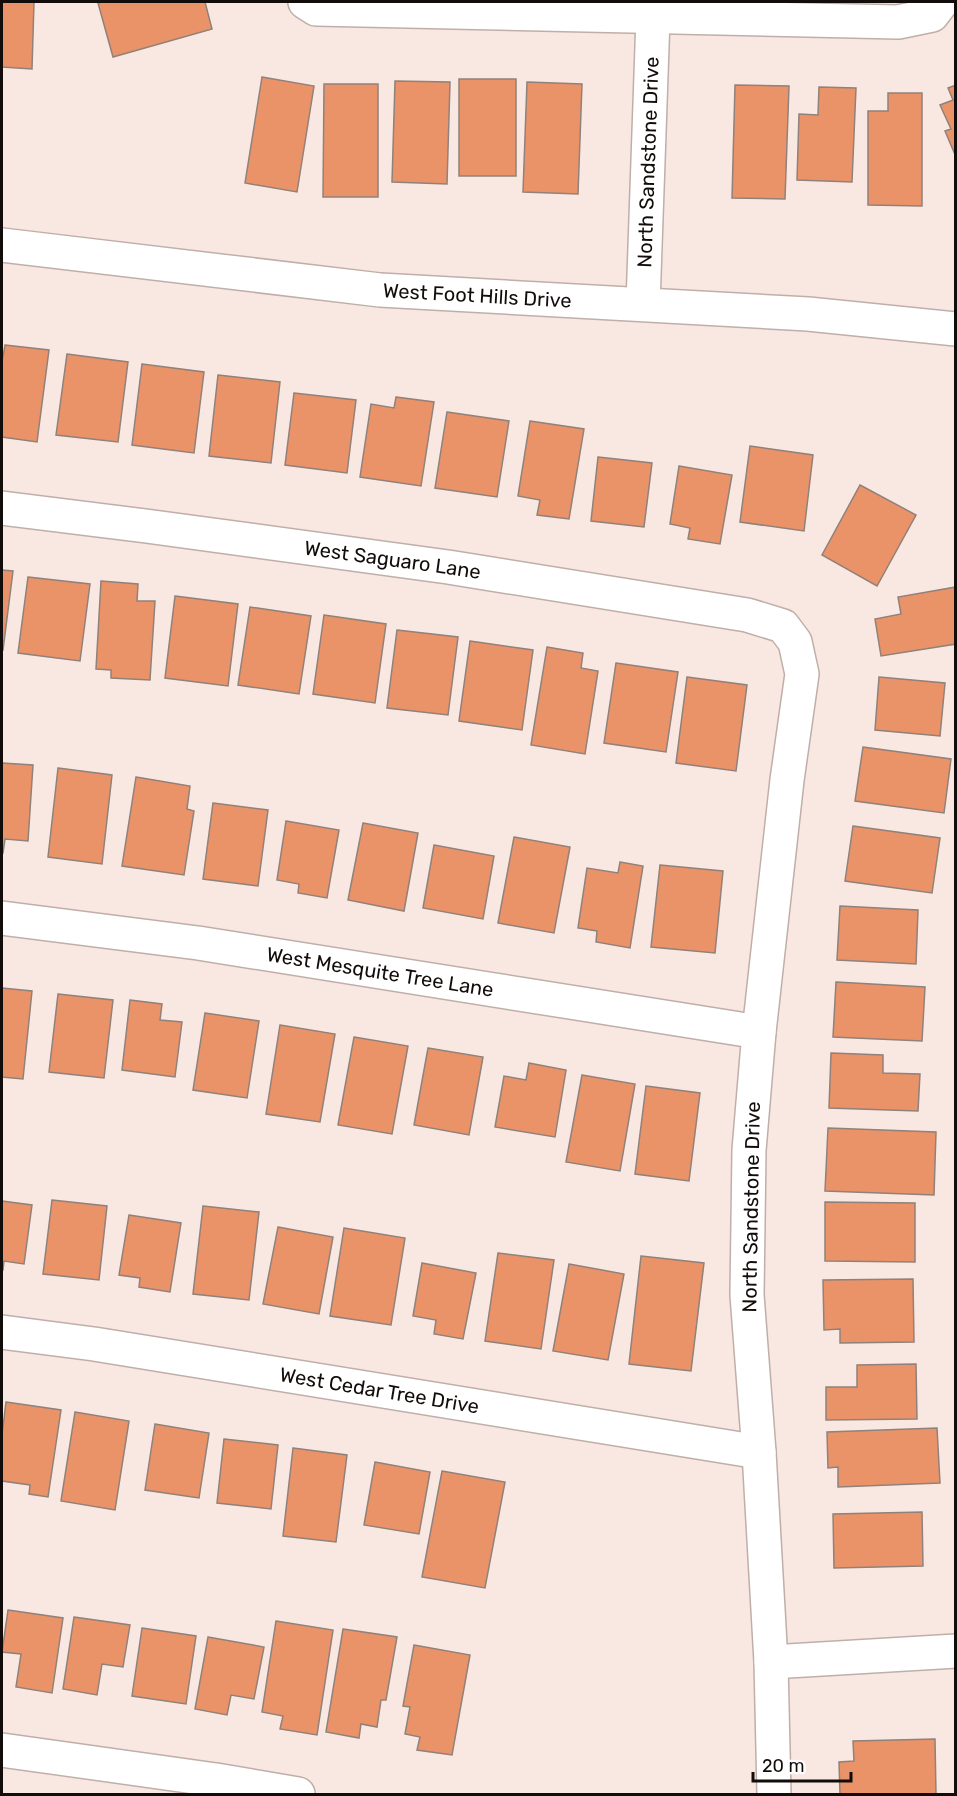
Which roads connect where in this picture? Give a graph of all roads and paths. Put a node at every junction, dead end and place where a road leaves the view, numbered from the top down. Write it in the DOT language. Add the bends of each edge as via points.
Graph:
graph roads {
  1 [pos="305,2"];
  2 [pos="937,8"];
  3 [pos="653,18"];
  4 [pos="2,245"];
  5 [pos="643,304"];
  6 [pos="956,329"];
  7 [pos="2,508"];
  8 [pos="783,626"];
  9 [pos="2,918"];
  10 [pos="759,1032"];
  11 [pos="2,1332"];
  12 [pos="759,1452"];
  13 [pos="956,1651"];
  14 [pos="771,1662"];
  15 [pos="2,1750"];
  16 [pos="298,1794"];
  17 [pos="774,1794"];
  1 -- 3 [label="street" via="316,9"];
  2 -- 3 [label="street" via="898,22"];
  3 -- 5 [label="street, North Sandstone Drive"];
  4 -- 5 [label="street, West Foot Hills Drive" via="380,290"];
  5 -- 6 [label="street, West Foot Hills Drive" via="808,314"];
  7 -- 8 [label="street, West Saguaro Lane" via="448,567 747,615"];
  8 -- 10 [label="street, North Sandstone Drive" via="795,642 802,674"];
  9 -- 10 [label="street, West Mesquite Tree Lane" via="198,943"];
  10 -- 12 [label="street, North Sandstone Drive" via="749,1150 747,1295"];
  11 -- 12 [label="street, West Cedar Tree Drive"];
  12 -- 14 [label="street, North Sandstone Drive"];
  13 -- 14 [label="street"];
  14 -- 17 [label="street, North Sandstone Drive"];
  15 -- 16 [label="street"];
}
